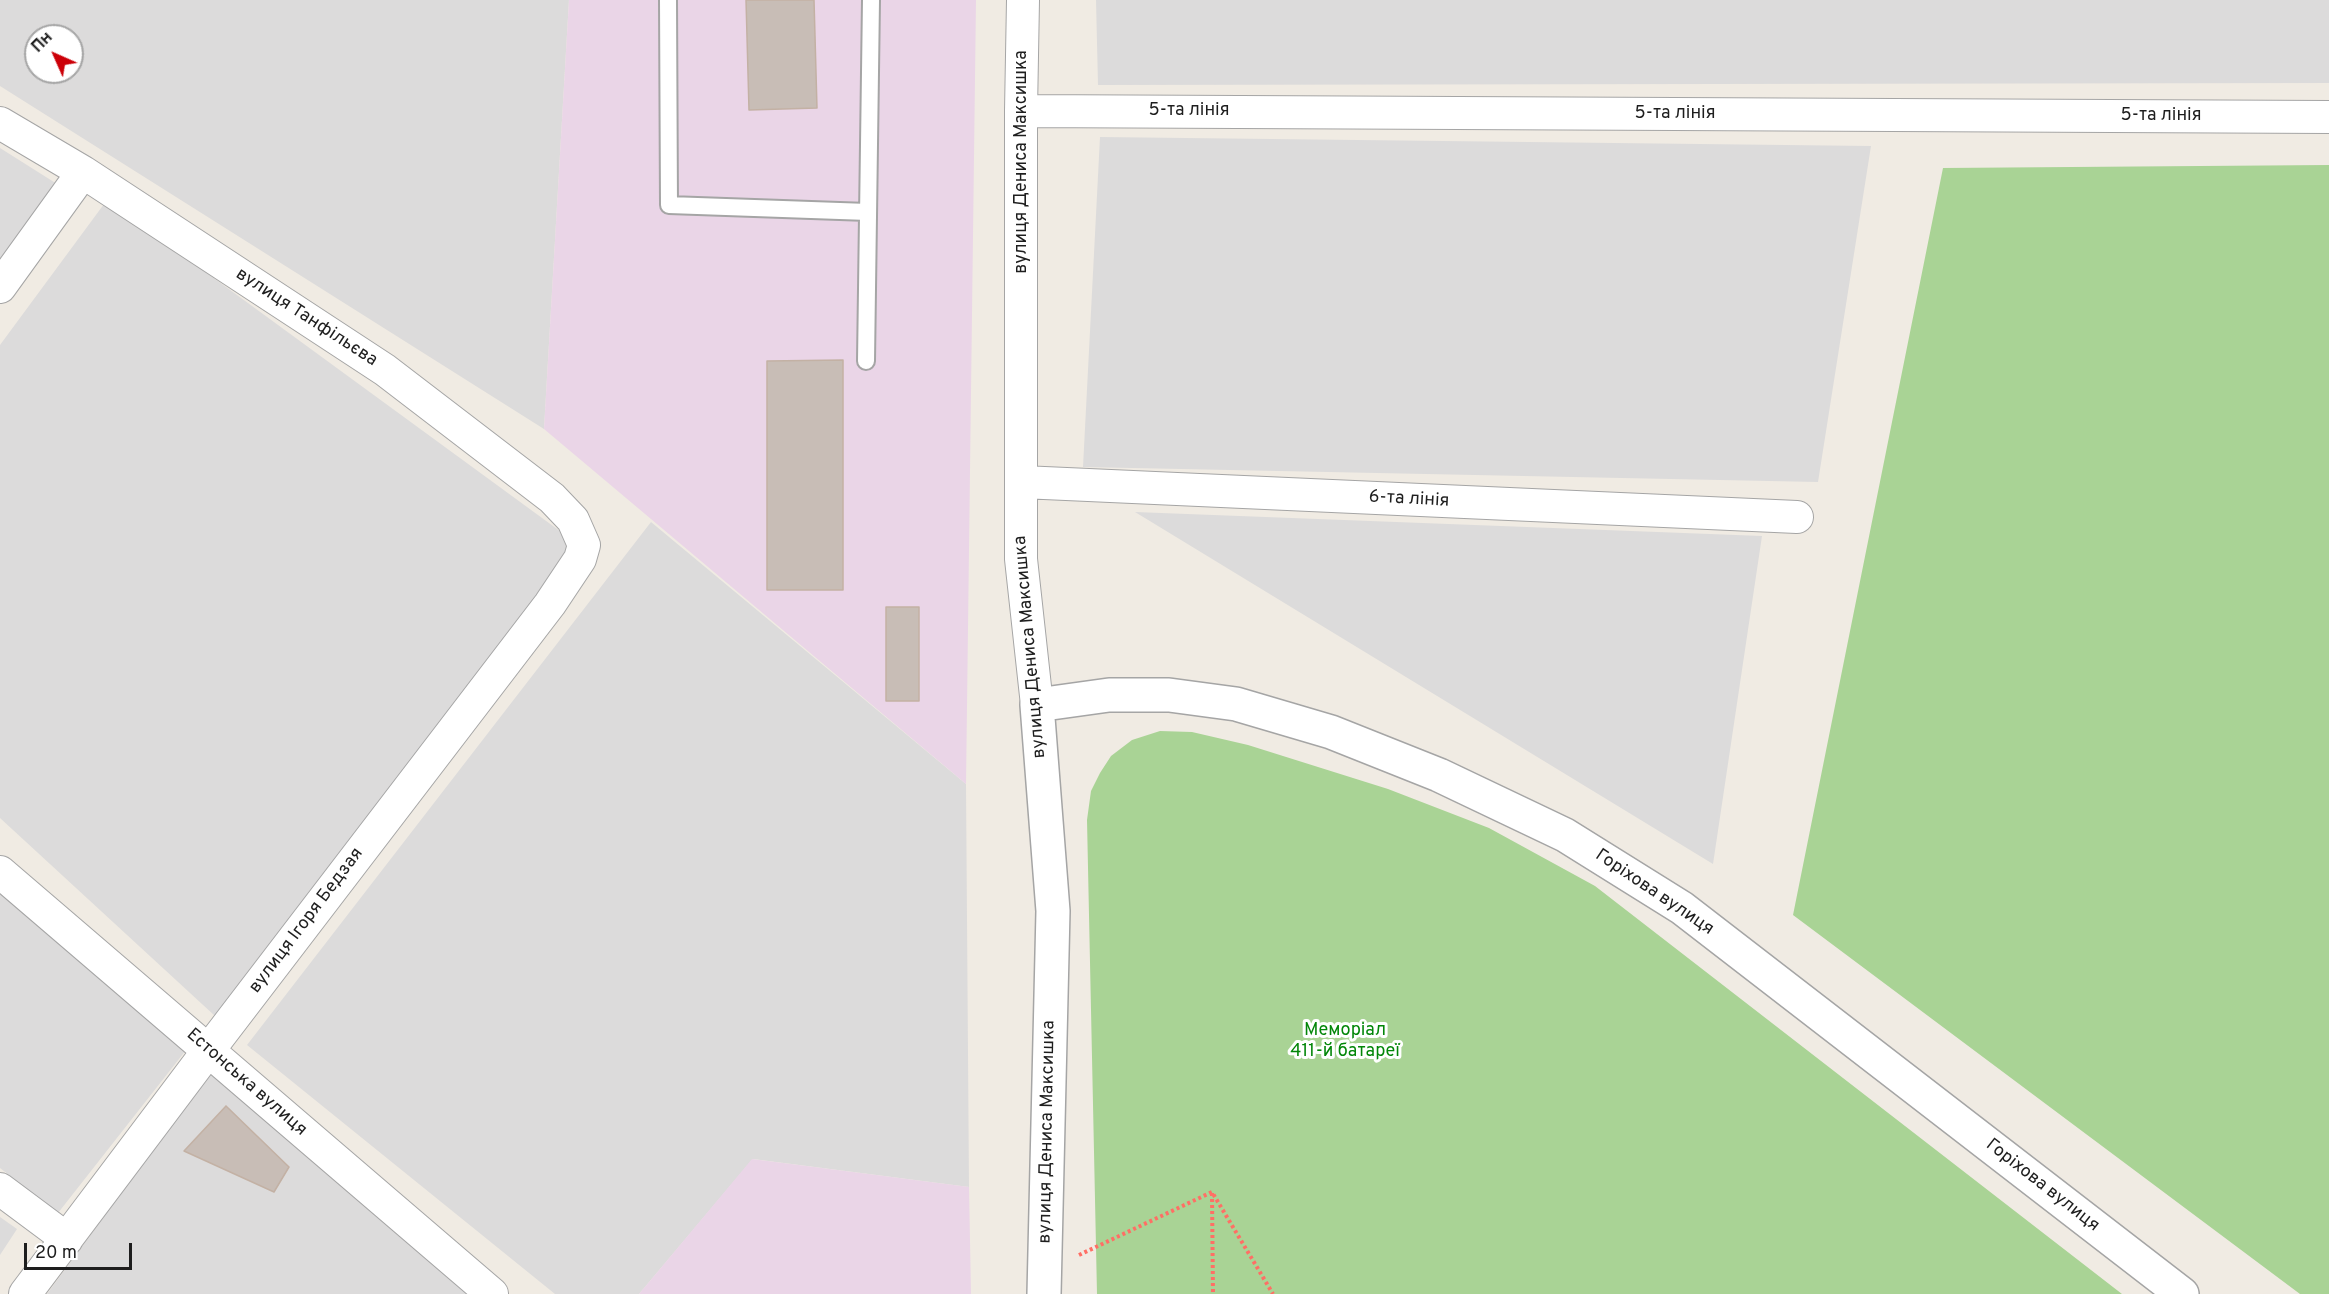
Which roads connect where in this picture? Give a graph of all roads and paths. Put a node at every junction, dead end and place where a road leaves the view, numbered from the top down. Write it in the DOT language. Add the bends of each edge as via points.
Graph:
graph roads {
  1 [pos="668,0"];
  2 [pos="871,0"];
  3 [pos="1023,0"];
  4 [pos="1021,111"];
  5 [pos="2329,117"];
  6 [pos="0,123"];
  7 [pos="83,172"];
  8 [pos="868,212"];
  9 [pos="0,287"];
  10 [pos="866,361"];
  11 [pos="1022,482"];
  12 [pos="1797,518"];
  13 [pos="584,545"];
  14 [pos="1036,705"];
  15 [pos="0,872"];
  16 [pos="208,1051"];
  17 [pos="0,1190"];
  18 [pos="1212,1192"];
  19 [pos="67,1239"];
  20 [pos="1044,1283"];
  21 [pos="25,1294"];
  22 [pos="492,1294"];
  23 [pos="1213,1294"];
  24 [pos="1273,1294"];
  25 [pos="2182,1294"];
  1 -- 8 [label="lane" via="669,205"];
  2 -- 8 [label="lane"];
  3 -- 4 [label="street, вулиця Дениса Максишка"];
  4 -- 5 [label="street, 5-та лінія"];
  4 -- 11 [label="street, вулиця Дениса Максишка"];
  6 -- 7 [label="street, вулиця Танфільєва"];
  7 -- 9 [label="street"];
  7 -- 13 [label="street, вулиця Танфільєва" via="385,370 552,498 573,520"];
  8 -- 10 [label="lane"];
  11 -- 12 [label="street, 6-та лінія"];
  11 -- 14 [label="street, вулиця Дениса Максишка" via="1021,559"];
  13 -- 16 [label="street, вулиця Ігоря Бедзая" via="580,559 550,604"];
  14 -- 20 [label="street, вулиця Дениса Максишка" via="1053,911"];
  14 -- 25 [label="street, Горіхова вулиця" via="1109,695 1169,695 1236,704 1364,745 1439,775 1565,835 1682,908"];
  15 -- 16 [label="street, Естонська вулиця"];
  16 -- 19 [label="street, вулиця Ігоря Бедзая"];
  16 -- 22 [label="street, Естонська вулиця"];
  17 -- 19 [label="street"];
  18 -- 20 [label="path"];
  18 -- 23 [label="path"];
  18 -- 24 [label="path"];
  19 -- 21 [label="street, вулиця Ігоря Бедзая"];
}
